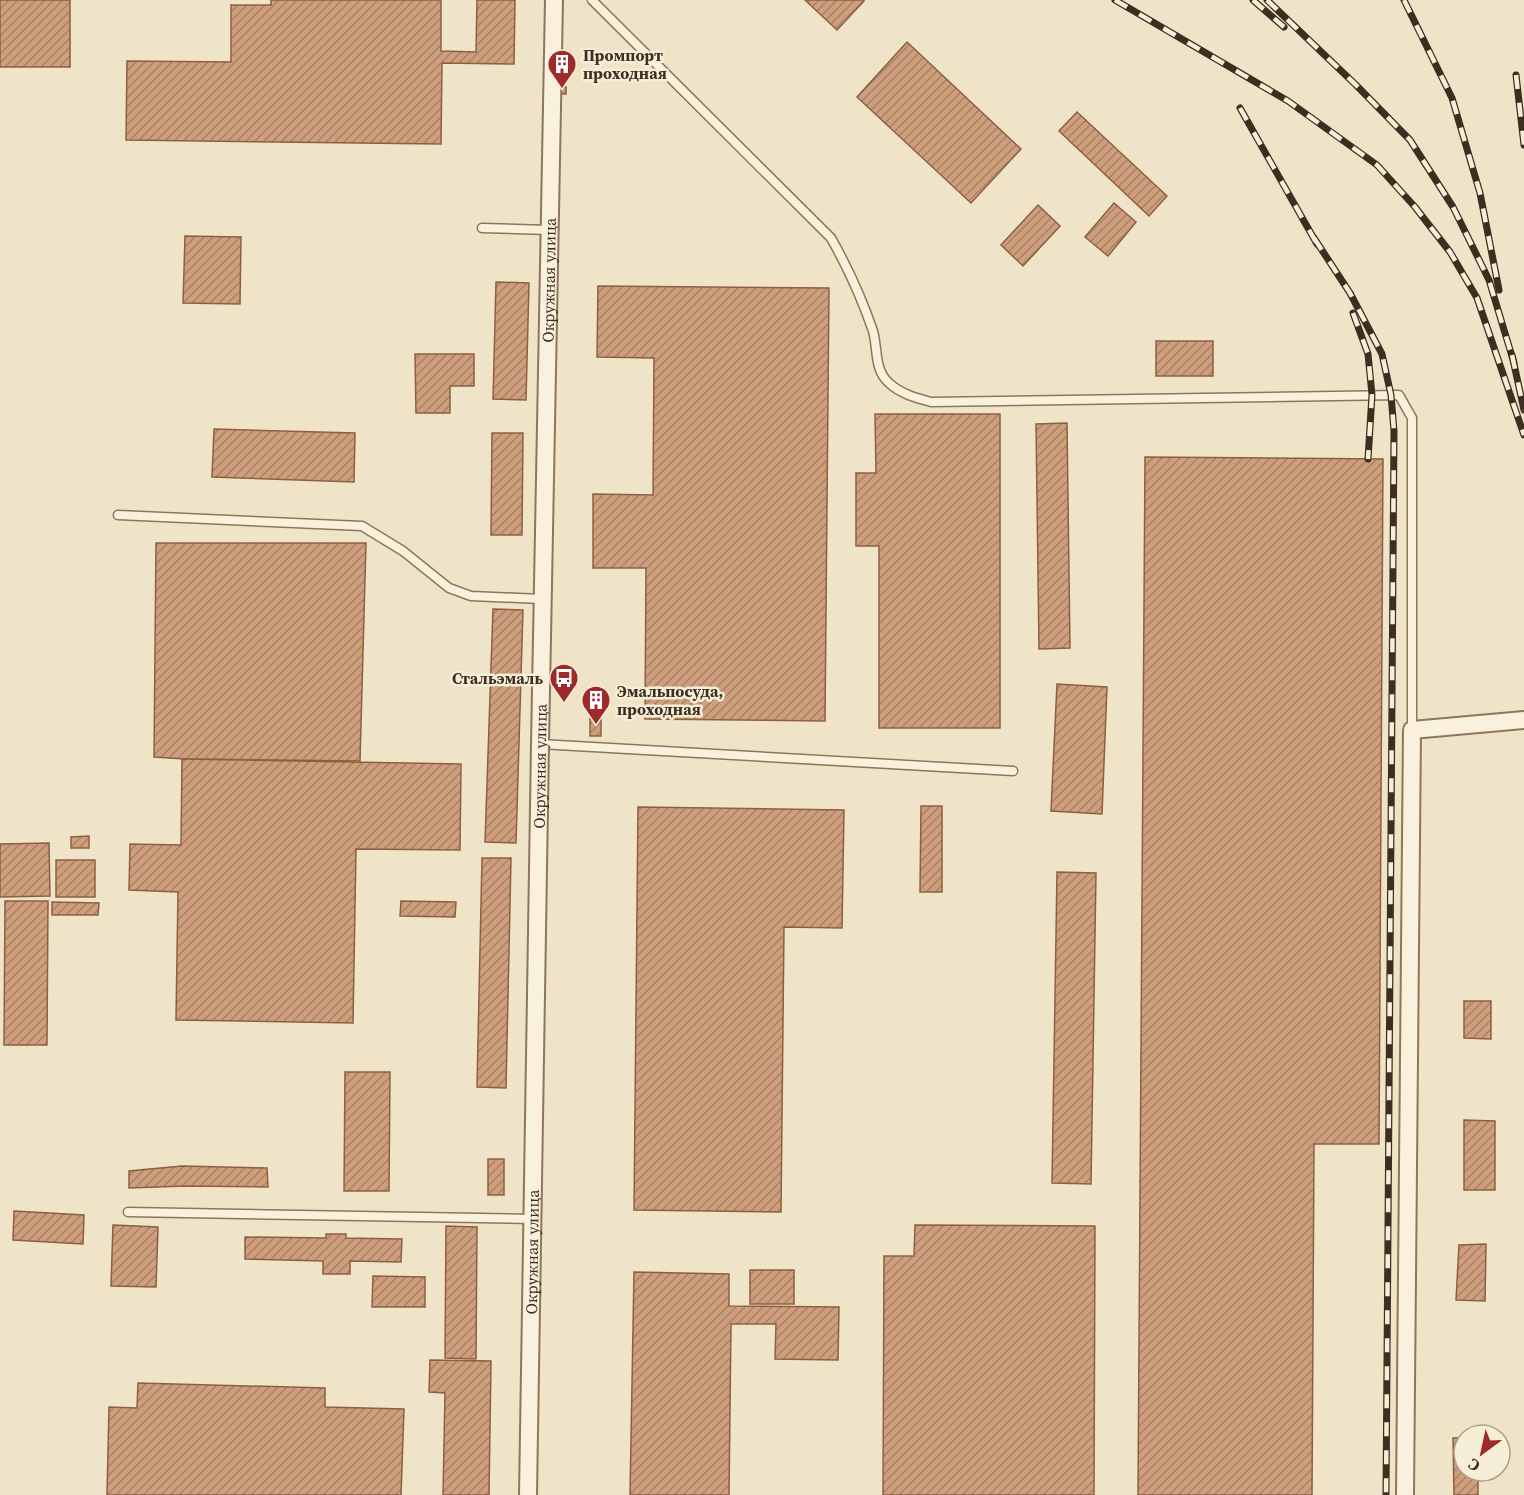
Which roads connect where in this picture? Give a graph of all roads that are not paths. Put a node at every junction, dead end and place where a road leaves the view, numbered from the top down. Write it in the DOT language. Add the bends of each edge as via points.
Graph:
graph roads {
  1 [pos="554,0"];
  2 [pos="592,0"];
  3 [pos="482,228"];
  4 [pos="549,230"];
  5 [pos="118,515"];
  6 [pos="542,599"];
  7 [pos="1524,720"];
  8 [pos="1412,730"];
  9 [pos="540,744"];
  10 [pos="1013,771"];
  11 [pos="128,1212"];
  12 [pos="532,1219"];
  13 [pos="528,1495"];
  14 [pos="1405,1495"];
  1 -- 4 [label="street, Окружная улица"];
  2 -- 8 [label="lane" via="831,238 849,270 873,333 877,361 887,382 901,393 931,402 1399,394 1412,418"];
  3 -- 4 [label="lane"];
  4 -- 6 [label="street, Окружная улица"];
  5 -- 6 [label="lane" via="362,526 403,551 448,588 471,597"];
  6 -- 9 [label="street, Окружная улица"];
  7 -- 8 [label="street"];
  8 -- 14 [label="street"];
  9 -- 10 [label="lane"];
  9 -- 12 [label="street, Окружная улица"];
  11 -- 12 [label="lane"];
  12 -- 13 [label="street, Окружная улица"];
}
